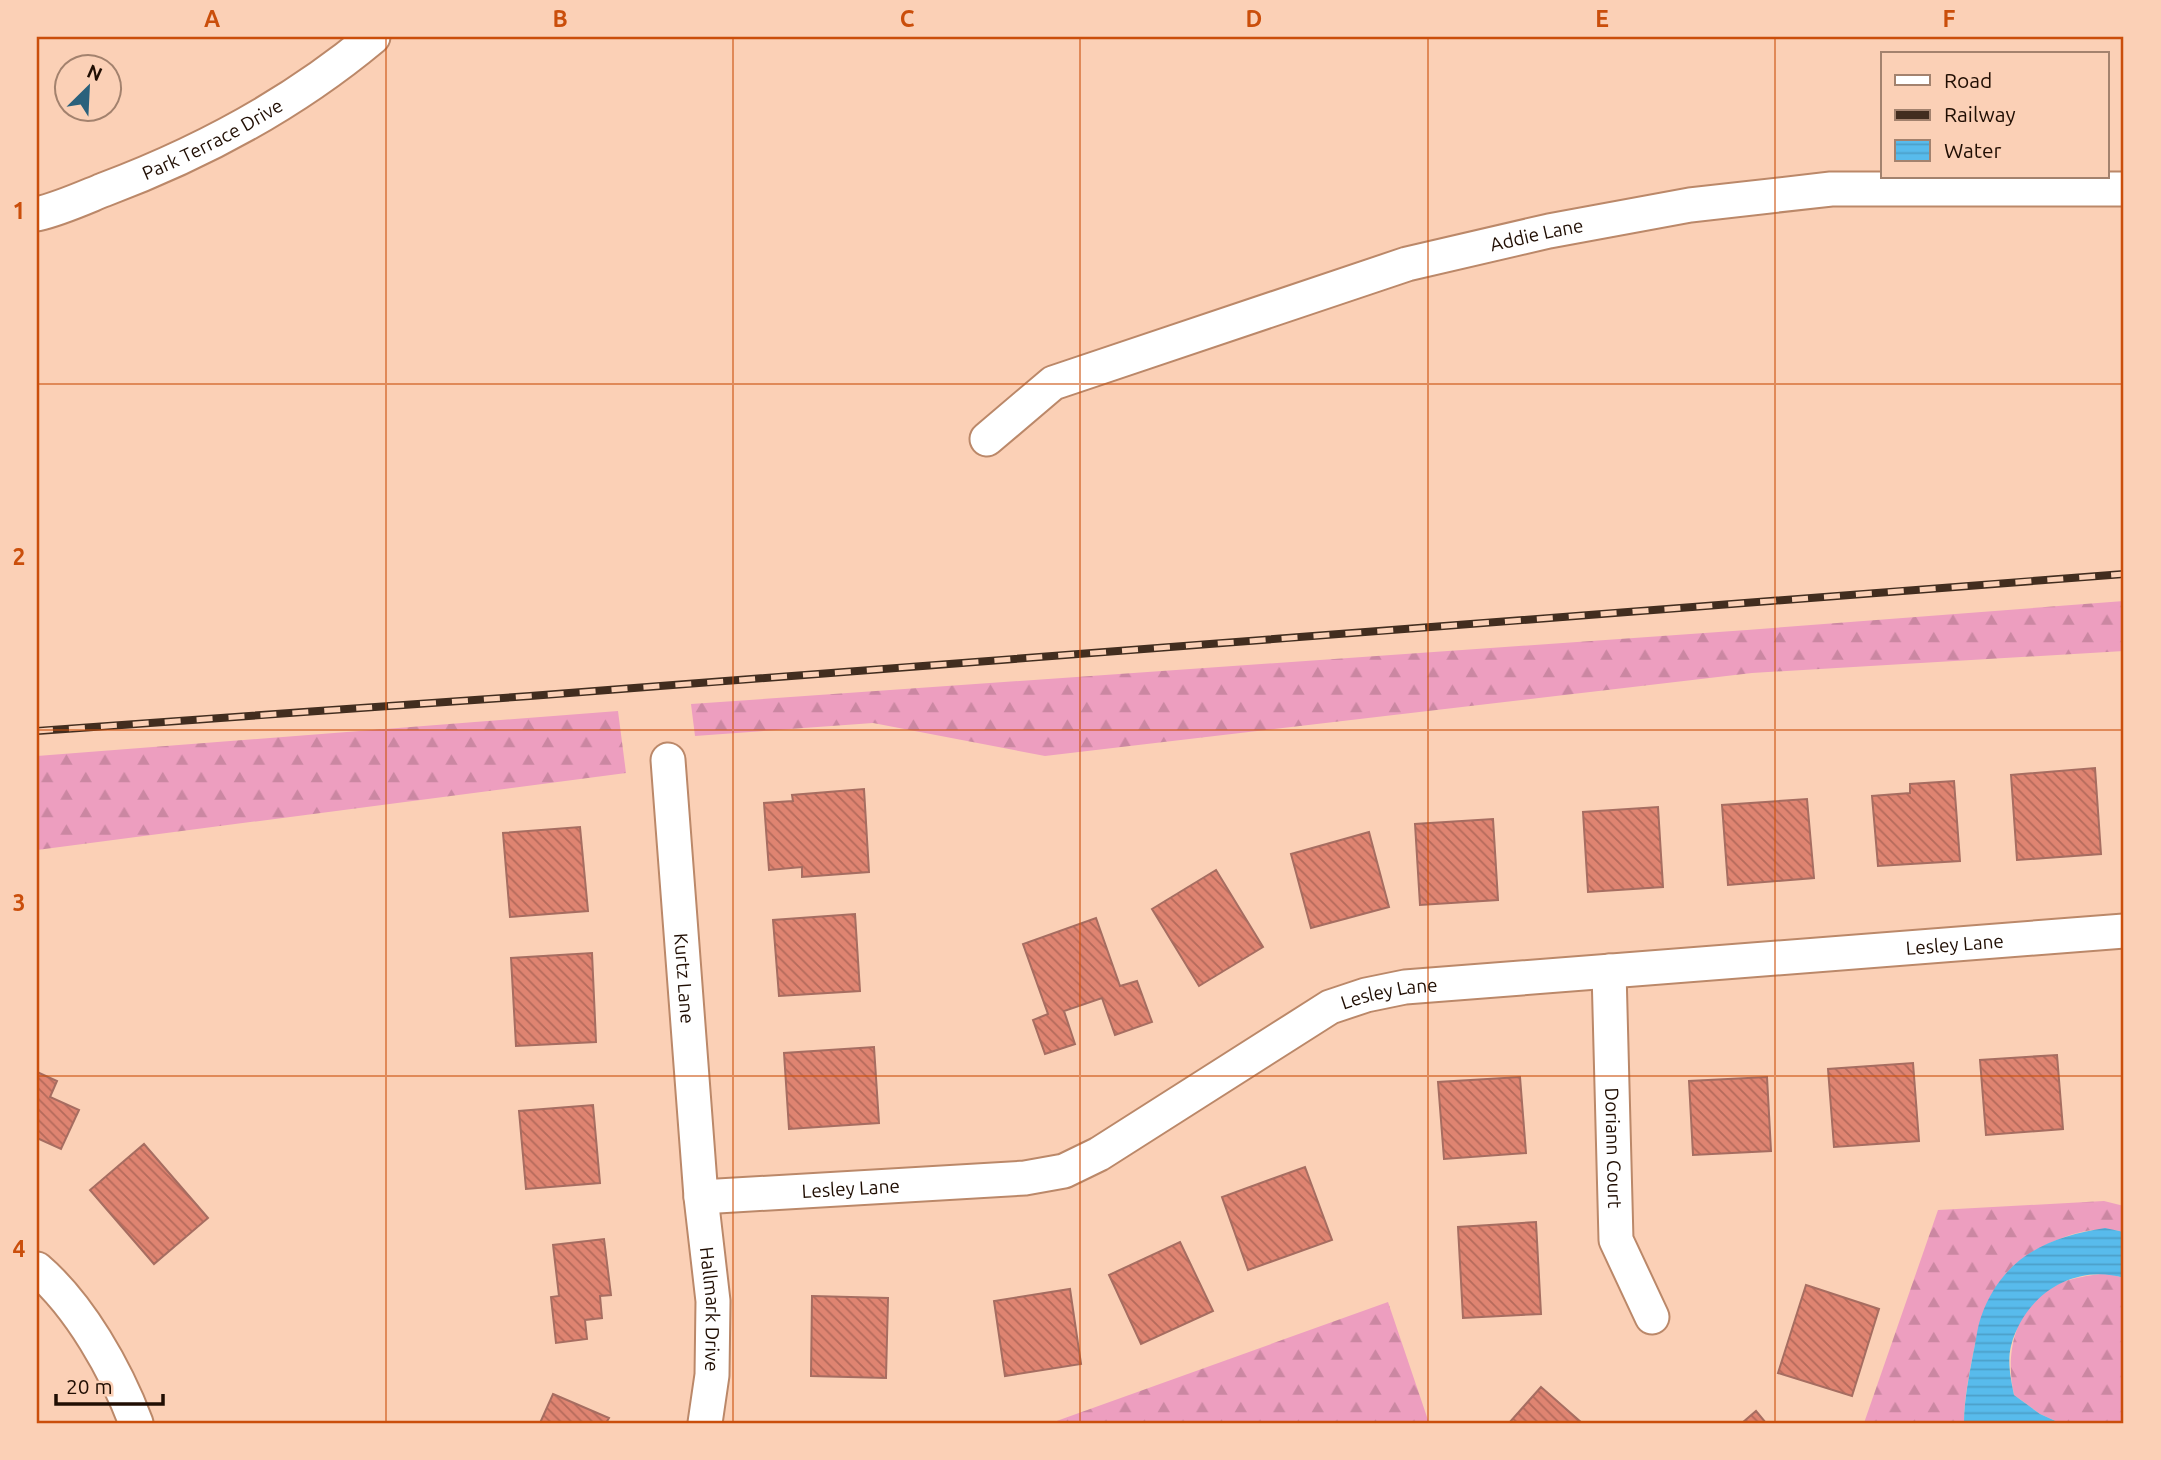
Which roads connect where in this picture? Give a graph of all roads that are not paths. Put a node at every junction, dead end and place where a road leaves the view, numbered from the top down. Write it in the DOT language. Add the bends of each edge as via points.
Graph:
graph roads {
  1 [pos="373,37"];
  2 [pos="2124,189"];
  3 [pos="37,214"];
  4 [pos="987,439"];
  5 [pos="668,760"];
  6 [pos="2124,931"];
  7 [pos="1609,971"];
  8 [pos="701,1197"];
  9 [pos="37,1269"];
  10 [pos="1652,1317"];
  11 [pos="136,1423"];
  12 [pos="705,1423"];
  1 -- 3 [label="street, Park Terrace Drive" via="341,64 248,124 149,173"];
  2 -- 4 [label="street, Addie Lane" via="1831,189 1690,205 1549,231 1407,264 1054,383"];
  5 -- 8 [label="street, Kurtz Lane"];
  6 -- 7 [label="street, Lesley Lane"];
  7 -- 8 [label="street, Lesley Lane" via="1405,987 1329,1007 1099,1154 1063,1171 1025,1178"];
  7 -- 10 [label="street, Doriann Court" via="1616,1240"];
  8 -- 12 [label="street, Hallmark Drive" via="713,1301 712,1375"];
  9 -- 11 [label="street" via="89,1329 124,1391"];
}
